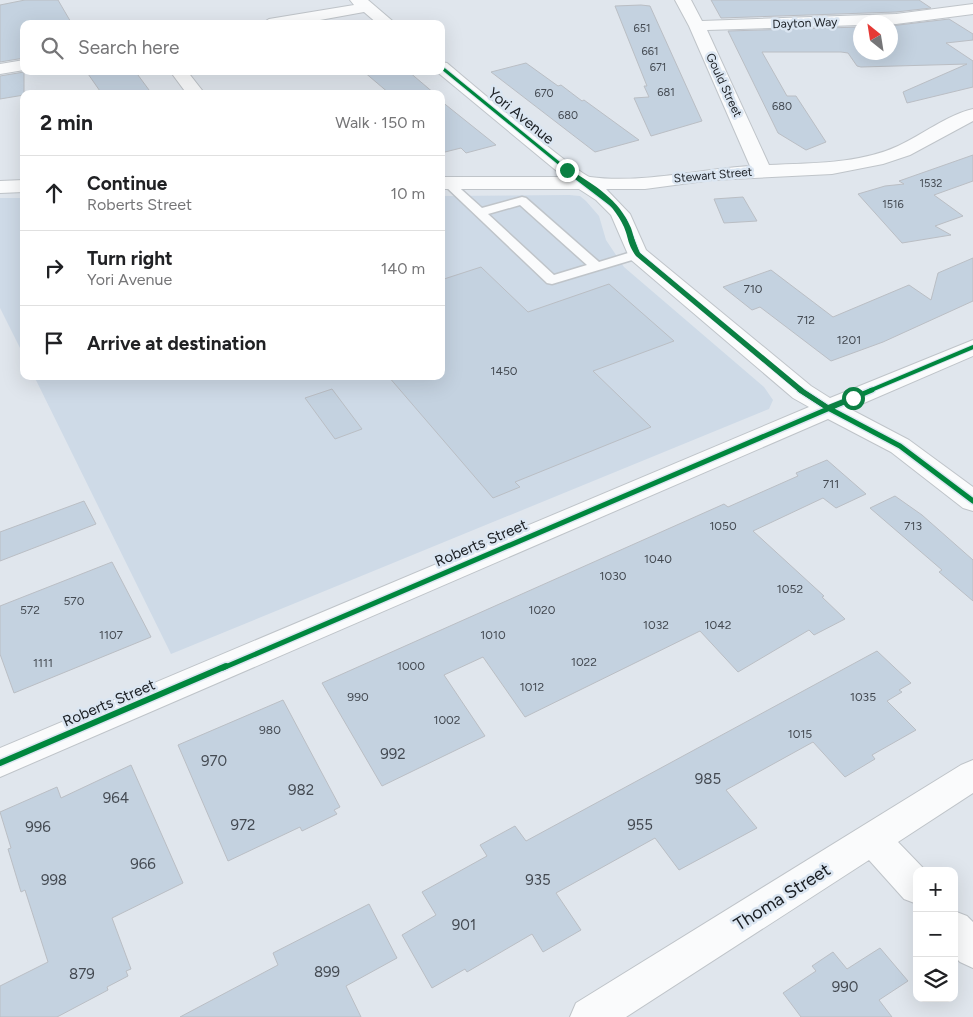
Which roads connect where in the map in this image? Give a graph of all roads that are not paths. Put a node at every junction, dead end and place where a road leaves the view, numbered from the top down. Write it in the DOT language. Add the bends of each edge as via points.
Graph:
graph roads {
  1 [pos="683,0"];
  2 [pos="363,4"];
  3 [pos="973,9"];
  4 [pos="288,20"];
  5 [pos="383,20"];
  6 [pos="697,26"];
  7 [pos="20,66"];
  8 [pos="0,69"];
  9 [pos="445,70"];
  10 [pos="181,75"];
  11 [pos="193,90"];
  12 [pos="973,114"];
  13 [pos="762,171"];
  14 [pos="582,182"];
  15 [pos="445,183"];
  16 [pos="445,184"];
  17 [pos="0,186"];
  18 [pos="20,186"];
  19 [pos="478,213"];
  20 [pos="638,254"];
  21 [pos="597,267"];
  22 [pos="973,347"];
  23 [pos="828,408"];
  24 [pos="973,501"];
  25 [pos="0,763"];
  26 [pos="973,775"];
  27 [pos="873,840"];
  28 [pos="913,883"];
  29 [pos="958,933"];
  30 [pos="973,949"];
  31 [pos="590,1017"];
  1 -- 6 [label="street, Gould Street"];
  2 -- 4 [label="street"];
  2 -- 5 [label="street"];
  3 -- 6 [label="street, Dayton Way" via="896,20"];
  6 -- 13 [label="street, Gould Street"];
  7 -- 8 [label="street"];
  9 -- 14 [label="street, Yori Avenue"];
  10 -- 11 [label="street"];
  12 -- 13 [label="street, Stewart Street" via="884,158 832,168"];
  13 -- 14 [label="street, Stewart Street" via="645,183"];
  14 -- 15 [label="street, Stewart Street"];
  14 -- 20 [label="street, Yori Avenue" via="604,195 617,208 628,229 630,243"];
  16 -- 19 [label="lane"];
  17 -- 18 [label="street"];
  19 -- 21 [label="lane" via="522,201"];
  19 -- 21 [label="lane" via="552,280"];
  20 -- 21 [label="lane"];
  20 -- 23 [label="street, Yori Avenue" via="802,392"];
  22 -- 23 [label="street, Roberts Street"];
  23 -- 24 [label="street, Yori Avenue" via="900,446"];
  23 -- 25 [label="street, Roberts Street"];
  26 -- 27 [label="street, Thoma Street"];
  27 -- 28 [label="street"];
  27 -- 31 [label="street, Thoma Street"];
  29 -- 30 [label="street"];
}
